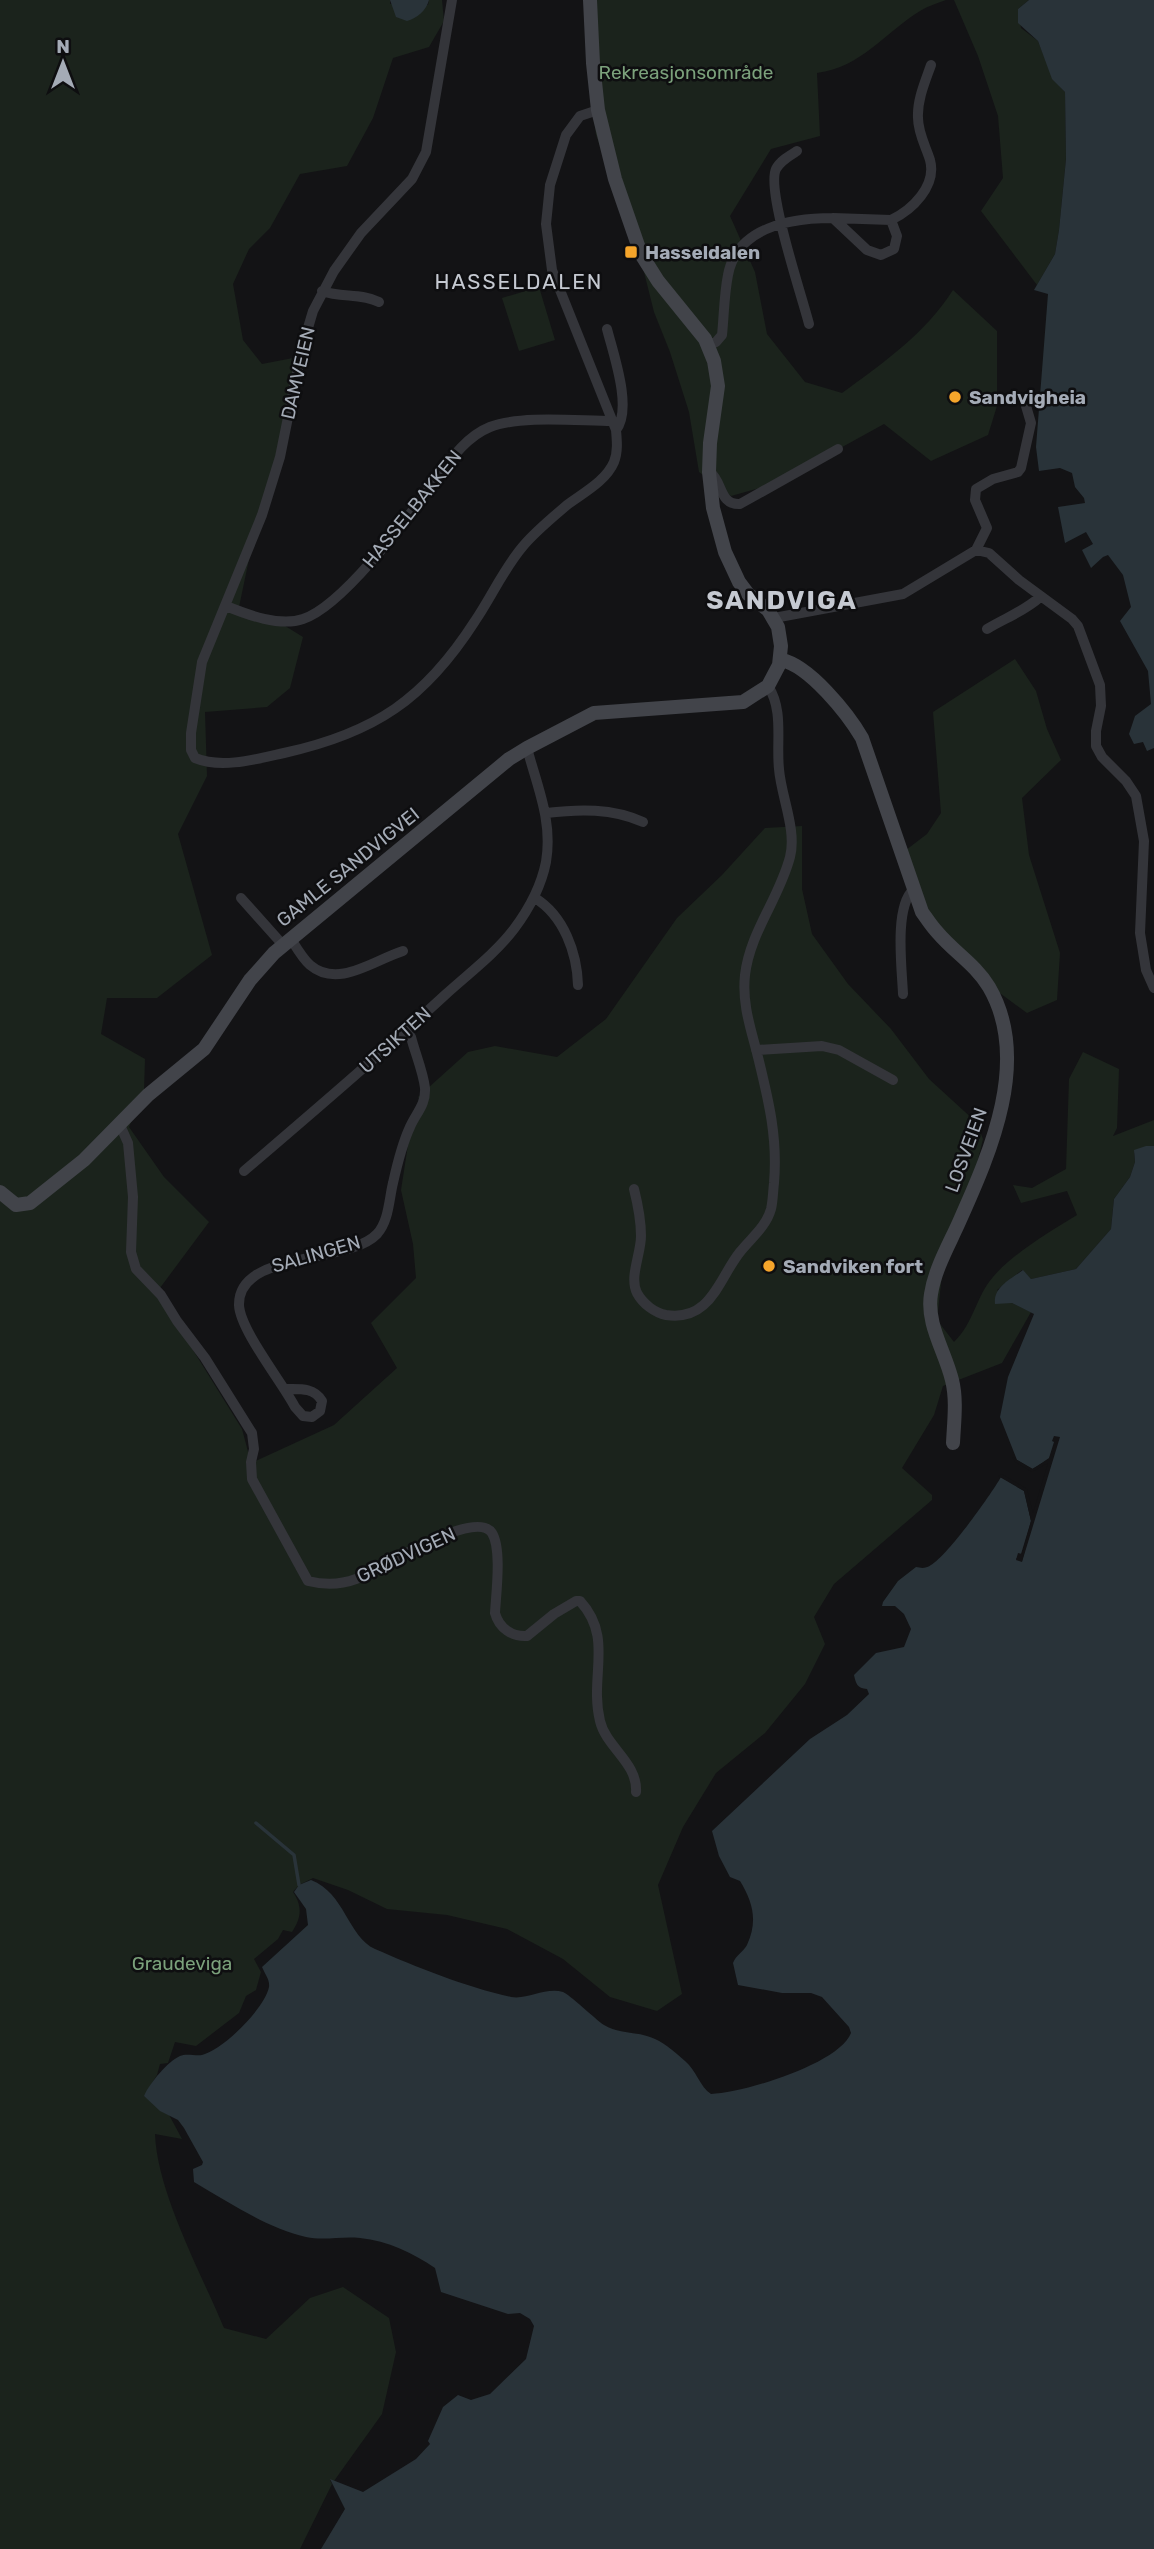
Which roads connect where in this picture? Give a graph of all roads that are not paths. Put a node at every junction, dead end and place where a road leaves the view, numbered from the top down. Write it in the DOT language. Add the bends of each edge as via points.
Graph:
graph roads {
  1 [pos="452,0"];
  2 [pos="590,0"];
  3 [pos="931,65"];
  4 [pos="598,110"];
  5 [pos="797,152"];
  6 [pos="833,218"];
  7 [pos="891,220"];
  8 [pos="782,224"];
  9 [pos="322,291"];
  10 [pos="379,302"];
  11 [pos="809,324"];
  12 [pos="607,329"];
  13 [pos="708,345"];
  14 [pos="1026,406"];
  15 [pos="614,426"];
  16 [pos="838,449"];
  17 [pos="709,472"];
  18 [pos="976,550"];
  19 [pos="1040,597"];
  20 [pos="226,606"];
  21 [pos="774,618"];
  22 [pos="987,629"];
  23 [pos="781,660"];
  24 [pos="768,686"];
  25 [pos="527,748"];
  26 [pos="546,813"];
  27 [pos="643,822"];
  28 [pos="1149,841"];
  29 [pos="912,890"];
  30 [pos="241,898"];
  31 [pos="535,898"];
  32 [pos="287,942"];
  33 [pos="403,951"];
  34 [pos="578,985"];
  35 [pos="1154,989"];
  36 [pos="903,994"];
  37 [pos="407,1032"];
  38 [pos="756,1050"];
  39 [pos="893,1080"];
  40 [pos="120,1125"];
  41 [pos="244,1171"];
  42 [pos="634,1189"];
  43 [pos="0,1192"];
  44 [pos="285,1389"];
  45 [pos="953,1443"];
  46 [pos="636,1792"];
  1 -- 9 [label="street, DAMVEIEN" via="426,152 412,179 361,233"];
  2 -- 4 [label="street"];
  3 -- 7 [label="street" via="918,118 932,173 918,200"];
  4 -- 13 [label="street" via="641,254"];
  4 -- 15 [label="street" via="580,116 566,135 550,185 545,223 552,270"];
  5 -- 8 [label="street" via="786,157 774,177"];
  6 -- 7 [label="street"];
  6 -- 7 [label="street" via="867,250 881,255 894,249 897,236"];
  6 -- 8 [label="street"];
  8 -- 11 [label="street"];
  8 -- 13 [label="street" via="750,238 735,254 728,274 722,335"];
  9 -- 10 [label="street"];
  9 -- 20 [label="street, DAMVEIEN" via="302,348 280,457"];
  12 -- 15 [label="street" via="622,401 621,425"];
  13 -- 17 [label="street" via="718,386"];
  14 -- 18 [label="street" via="1031,423 1021,468 976,489 975,500 986,528"];
  15 -- 20 [label="street, HASSELBAKKEN" via="515,421 490,427 452,457 402,525 323,610 284,621"];
  15 -- 20 [label="street, DAMVEIEN" via="617,447 613,464 521,548 445,664 409,700 372,724 307,748 239,761 195,758 191,750 202,662"];
  16 -- 17 [label="street" via="740,504 724,499"];
  17 -- 21 [label="street" via="713,508 732,568 748,594"];
  18 -- 19 [label="street" via="989,553"];
  18 -- 21 [label="street" via="903,594"];
  19 -- 22 [label="street"];
  19 -- 28 [label="street" via="1078,626 1100,685 1096,746 1136,796"];
  21 -- 23 [label="street"];
  23 -- 24 [label="street"];
  23 -- 29 [label="street, LOSVEIEN" via="800,669 838,702 862,738"];
  24 -- 25 [label="street, GAMLE SANDVIGVEI" via="748,700 734,703 594,713"];
  24 -- 38 [label="street" via="777,709 779,769 791,853 750,946 745,1011"];
  25 -- 26 [label="street, UTSIKTEN"];
  25 -- 32 [label="street, GAMLE SANDVIGVEI"];
  26 -- 27 [label="street" via="610,811"];
  26 -- 31 [label="street, UTSIKTEN" via="546,863"];
  28 -- 35 [label="street" via="1140,933"];
  29 -- 36 [label="street" via="903,905"];
  29 -- 45 [label="street, LOSVEIEN" via="939,934 962,954 990,990 1003,1029 1007,1066 1002,1110 984,1168 931,1292 930,1316 954,1390"];
  30 -- 32 [label="street"];
  31 -- 34 [label="street" via="564,930 574,955"];
  31 -- 37 [label="street, UTSIKTEN" via="498,948"];
  32 -- 33 [label="street" via="328,975 362,968"];
  32 -- 40 [label="street, GAMLE SANDVIGVEI" via="250,980 204,1049"];
  37 -- 41 [label="street, UTSIKTEN"];
  37 -- 44 [label="street, SALINGEN" via="425,1088 423,1106 410,1126 387,1217 377,1234 341,1251 262,1270 247,1282 239,1303 242,1321"];
  38 -- 39 [label="street" via="822,1046 839,1050"];
  38 -- 42 [label="street" via="774,1121 771,1209 715,1294 691,1312 677,1317 657,1313 635,1290 641,1239"];
  40 -- 43 [label="street, GAMLE SANDVIGVEI" via="30,1203 16,1205"];
  40 -- 46 [label="street, GRØDVIGEN" via="128,1143 131,1252 136,1269 161,1295 252,1433 253,1479 308,1581 355,1580 458,1530 491,1531 496,1548 495,1613 502,1627 527,1636 576,1601 588,1609 600,1642 596,1695 601,1726 635,1775"];
}
